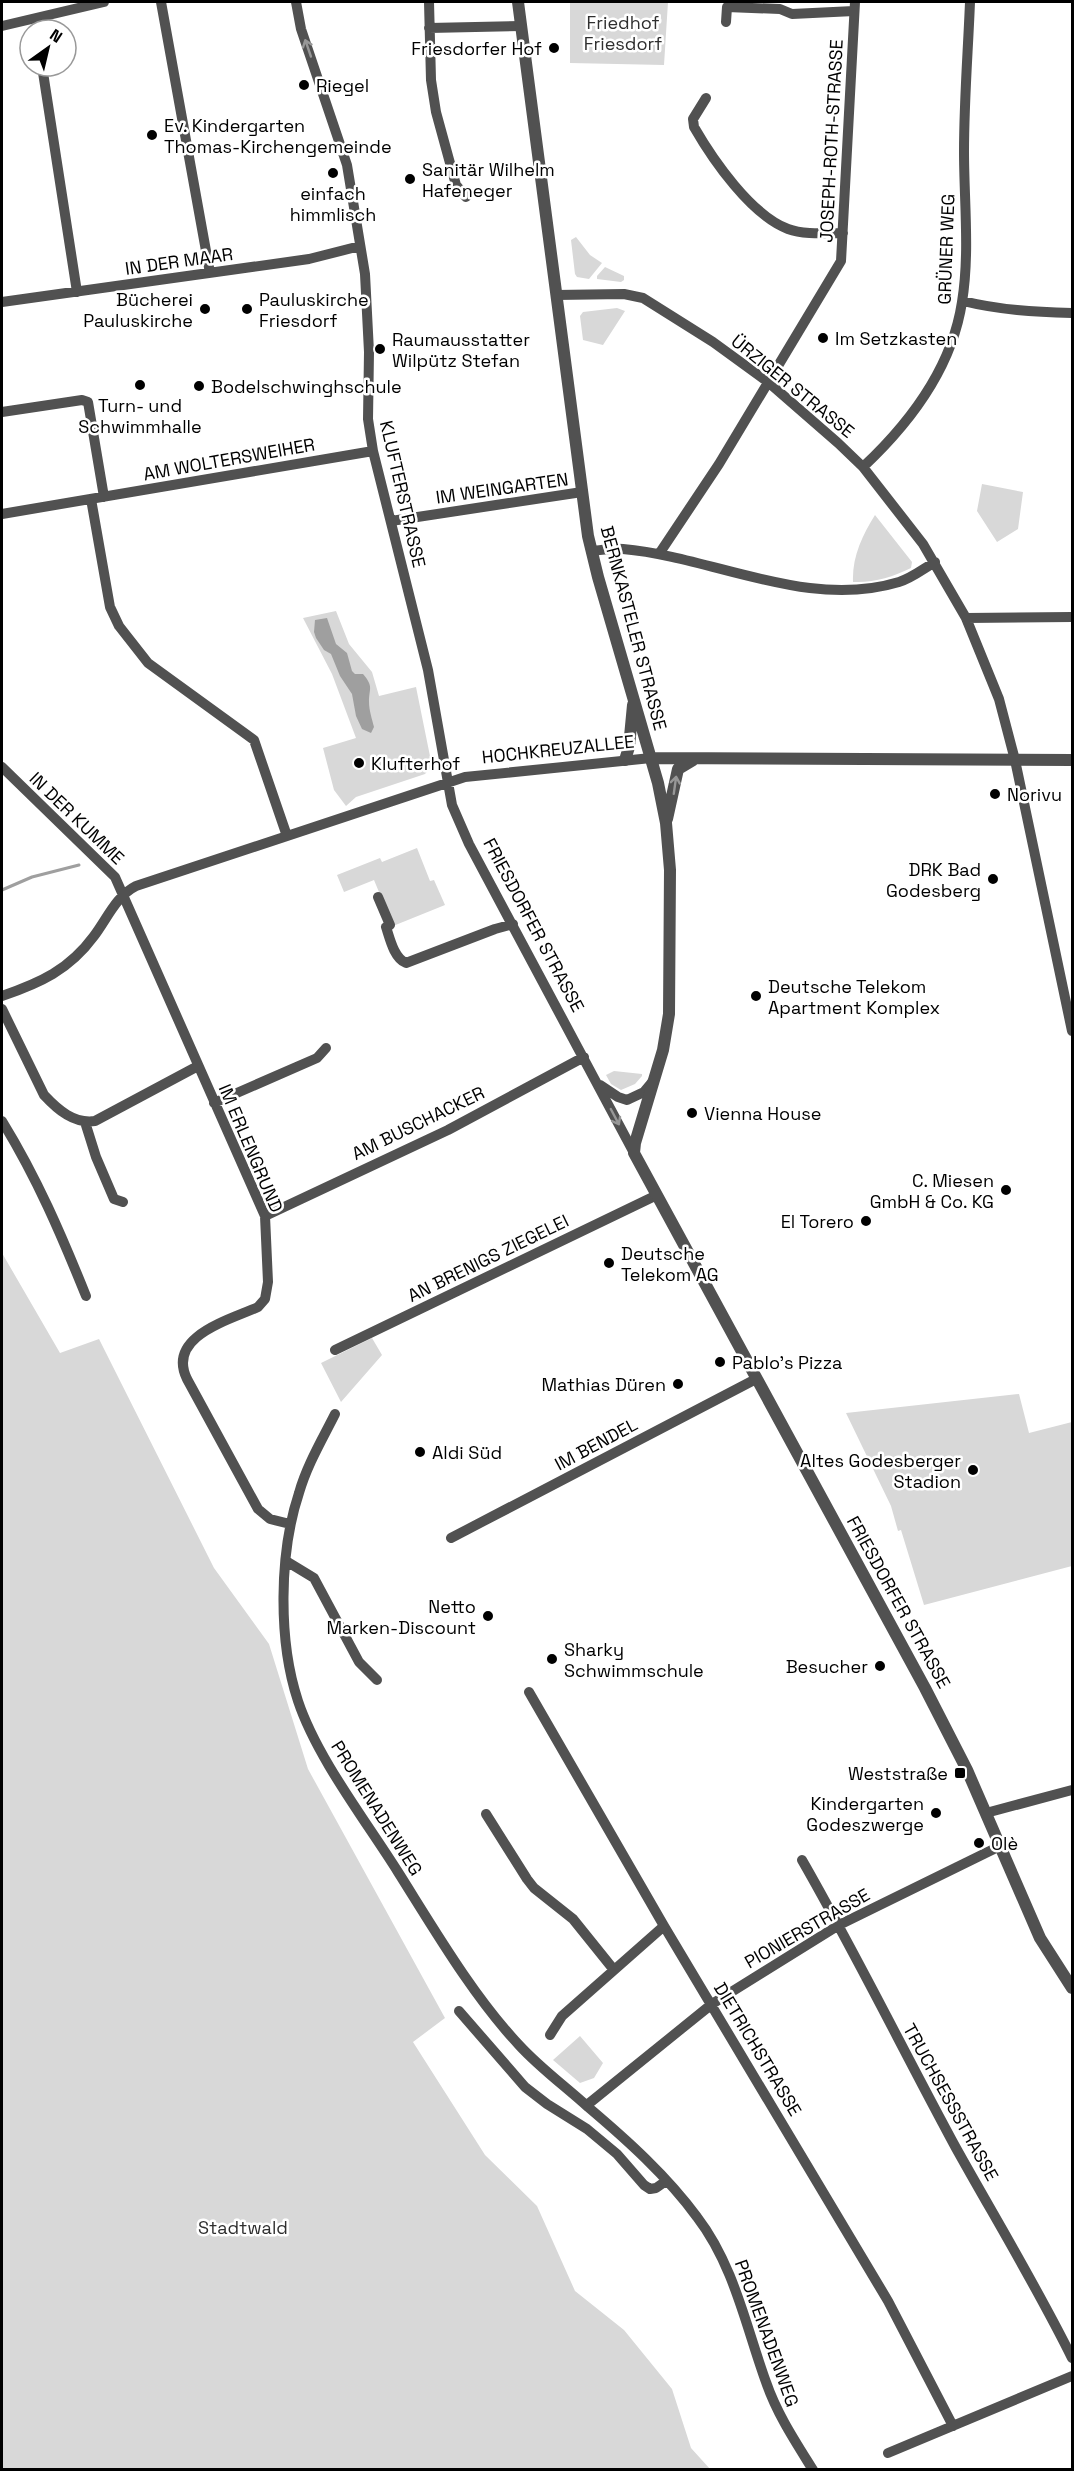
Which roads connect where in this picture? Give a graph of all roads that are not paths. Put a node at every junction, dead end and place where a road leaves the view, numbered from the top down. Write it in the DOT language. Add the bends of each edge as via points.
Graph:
graph roads {
  1 [pos="104,2"];
  2 [pos="161,2"];
  3 [pos="297,2"];
  4 [pos="429,2"];
  5 [pos="518,2"];
  6 [pos="970,2"];
  7 [pos="855,6"];
  8 [pos="33,18"];
  9 [pos="18,22"];
  10 [pos="726,22"];
  11 [pos="2,26"];
  12 [pos="521,26"];
  13 [pos="429,28"];
  14 [pos="44,78"];
  15 [pos="706,98"];
  16 [pos="466,197"];
  17 [pos="843,233"];
  18 [pos="360,246"];
  19 [pos="210,273"];
  20 [pos="77,292"];
  21 [pos="556,295"];
  22 [pos="963,301"];
  23 [pos="2,303"];
  24 [pos="1072,313"];
  25 [pos="768,382"];
  26 [pos="2,412"];
  27 [pos="373,451"];
  28 [pos="863,467"];
  29 [pos="582,492"];
  30 [pos="104,497"];
  31 [pos="91,499"];
  32 [pos="2,514"];
  33 [pos="391,520"];
  34 [pos="591,551"];
  35 [pos="659,554"];
  36 [pos="935,562"];
  37 [pos="1072,617"];
  38 [pos="966,618"];
  39 [pos="633,698"];
  40 [pos="651,758"];
  41 [pos="697,758"];
  42 [pos="625,760"];
  43 [pos="1015,760"];
  44 [pos="1072,760"];
  45 [pos="2,767"];
  46 [pos="448,783"];
  47 [pos="666,823"];
  48 [pos="287,836"];
  49 [pos="122,896"];
  50 [pos="378,897"];
  51 [pos="513,924"];
  52 [pos="2,996"];
  53 [pos="2,1009"];
  54 [pos="1072,1031"];
  55 [pos="326,1048"];
  56 [pos="584,1058"];
  57 [pos="198,1066"];
  58 [pos="655,1079"];
  59 [pos="595,1081"];
  60 [pos="214,1103"];
  61 [pos="2,1120"];
  62 [pos="85,1122"];
  63 [pos="634,1153"];
  64 [pos="657,1195"];
  65 [pos="123,1202"];
  66 [pos="265,1216"];
  67 [pos="86,1296"];
  68 [pos="335,1350"];
  69 [pos="756,1379"];
  70 [pos="334,1414"];
  71 [pos="290,1524"];
  72 [pos="451,1538"];
  73 [pos="286,1561"];
  74 [pos="376,1680"];
  75 [pos="529,1692"];
  76 [pos="1072,1790"];
  77 [pos="986,1813"];
  78 [pos="486,1814"];
  79 [pos="1000,1846"];
  80 [pos="802,1860"];
  81 [pos="839,1925"];
  82 [pos="664,1926"];
  83 [pos="614,1970"];
  84 [pos="1072,1988"];
  85 [pos="712,2004"];
  86 [pos="459,2011"];
  87 [pos="550,2035"];
  88 [pos="518,2044"];
  89 [pos="502,2058"];
  90 [pos="587,2105"];
  91 [pos="666,2181"];
  92 [pos="1072,2358"];
  93 [pos="1072,2376"];
  94 [pos="953,2426"];
  95 [pos="888,2453"];
  96 [pos="813,2469"];
  1 -- 8 [label="street"];
  2 -- 19 [label="street"];
  18 -- 3 [label="street, KLUFTERSTRASSE, one-way" via="346,165 301,29"];
  4 -- 13 [label="street"];
  5 -- 12 [label="street, BERNKASTELER STRASSE"];
  6 -- 22 [label="street, GRÜNER WEG" via="964,104"];
  7 -- 10 [label="street" via="811,15 780,9 727,7"];
  7 -- 17 [label="street, JOSEPH-ROTH-STRASSE"];
  9 -- 11 [label="street"];
  12 -- 13 [label="street"];
  12 -- 21 [label="street, BERNKASTELER STRASSE"];
  13 -- 16 [label="street" via="436,112 456,185"];
  14 -- 20 [label="street"];
  15 -- 17 [label="street" via="693,119 694,128 731,180 758,209 789,229"];
  17 -- 25 [label="street, JOSEPH-ROTH-STRASSE" via="838,269"];
  18 -- 19 [label="street, IN DER MAAR" via="309,259"];
  18 -- 27 [label="street, KLUFTERSTRASSE" via="365,274 368,419"];
  19 -- 20 [label="street, IN DER MAAR"];
  20 -- 23 [label="street, IN DER MAAR"];
  21 -- 25 [label="street, ÜRZIGER STRASSE" via="624,294 643,298"];
  21 -- 29 [label="street, BERNKASTELER STRASSE"];
  22 -- 24 [label="street" via="987,308"];
  22 -- 28 [label="street, GRÜNER WEG" via="953,340 939,371 900,430"];
  25 -- 28 [label="street, ÜRZIGER STRASSE"];
  25 -- 35 [label="street, JOSEPH-ROTH-STRASSE"];
  26 -- 30 [label="street" via="88,402"];
  27 -- 30 [label="street, AM WOLTERSWEIHER"];
  27 -- 33 [label="street, KLUFTERSTRASSE"];
  28 -- 36 [label="street, ÜRZIGER STRASSE"];
  29 -- 33 [label="street, IM WEINGARTEN"];
  29 -- 34 [label="street, BERNKASTELER STRASSE"];
  30 -- 31 [label="street, AM WOLTERSWEIHER"];
  31 -- 32 [label="street, AM WOLTERSWEIHER"];
  31 -- 48 [label="street" via="110,607 128,639 148,663 254,740"];
  33 -- 46 [label="street, KLUFTERSTRASSE" via="428,670"];
  34 -- 35 [label="street" via="621,548"];
  34 -- 39 [label="street, BERNKASTELER STRASSE"];
  35 -- 36 [label="street" via="784,583 835,590 901,582"];
  36 -- 38 [label="street, ÜRZIGER STRASSE"];
  37 -- 38 [label="street"];
  38 -- 43 [label="street, ÜRZIGER STRASSE" via="999,699"];
  39 -- 40 [label="street, BERNKASTELER STRASSE"];
  39 -- 42 [label="street"];
  40 -- 41 [label="street, HOCHKREUZALLEE"];
  40 -- 42 [label="street, HOCHKREUZALLEE"];
  40 -- 47 [label="street, BERNKASTELER STRASSE"];
  41 -- 43 [label="street, HOCHKREUZALLEE"];
  47 -- 41 [label="street, one-way" via="678,769"];
  42 -- 46 [label="street, HOCHKREUZALLEE" via="475,776"];
  43 -- 44 [label="street, HOCHKREUZALLEE"];
  43 -- 54 [label="street, ÜRZIGER STRASSE"];
  45 -- 49 [label="street, IN DER KUMME" via="115,877"];
  46 -- 48 [label="street, HOCHKREUZALLEE"];
  46 -- 51 [label="street, FRIESDORFER STRASSE" via="452,805 469,844"];
  47 -- 58 [label="street, BERNKASTELER STRASSE" via="670,870 669,1014"];
  48 -- 49 [label="street, HOCHKREUZALLEE" via="136,886"];
  49 -- 52 [label="street, HOCHKREUZALLEE" via="74,960 40,983"];
  49 -- 57 [label="street, IM ERLENGRUND"];
  50 -- 51 [label="street" via="390,925 386,927 396,954 406,963"];
  51 -- 56 [label="street, FRIESDORFER STRASSE"];
  53 -- 62 [label="street" via="44,1095 68,1116"];
  55 -- 60 [label="street" via="317,1058"];
  56 -- 59 [label="street, FRIESDORFER STRASSE"];
  56 -- 66 [label="street, AM BUSCHACKER" via="448,1130"];
  57 -- 60 [label="street, IM ERLENGRUND"];
  57 -- 62 [label="street" via="95,1121"];
  58 -- 59 [label="street" via="644,1092 627,1100"];
  58 -- 63 [label="street, BERNKASTELER STRASSE"];
  59 -- 63 [label="street, FRIESDORFER STRASSE, one-way"];
  60 -- 66 [label="street, IM ERLENGRUND"];
  61 -- 67 [label="street" via="52,1211"];
  62 -- 65 [label="street" via="114,1199"];
  63 -- 64 [label="street, FRIESDORFER STRASSE"];
  64 -- 68 [label="street, AN BRENIGS ZIEGELEI"];
  64 -- 69 [label="street, FRIESDORFER STRASSE"];
  66 -- 71 [label="street, IM ERLENGRUND" via="266,1299 258,1307 194,1338 185,1351 183,1364 187,1379 258,1509 270,1519"];
  69 -- 72 [label="street, IM BENDEL"];
  69 -- 77 [label="street, FRIESDORFER STRASSE" via="954,1743"];
  70 -- 71 [label="street, PROMENADENWEG" via="305,1474"];
  71 -- 73 [label="street, PROMENADENWEG"];
  73 -- 74 [label="street" via="314,1578 359,1662"];
  73 -- 88 [label="street, PROMENADENWEG" via="290,1668 298,1701 319,1748 490,2011"];
  75 -- 82 [label="street, DIETRICHSTRASSE"];
  76 -- 77 [label="street"];
  77 -- 79 [label="street, FRIESDORFER STRASSE"];
  78 -- 83 [label="street" via="534,1888 573,1919"];
  79 -- 81 [label="street, PIONIERSTRASSE"];
  79 -- 84 [label="street, FRIESDORFER STRASSE" via="1040,1938"];
  80 -- 81 [label="street, TRUCHSESSSTRASSE"];
  81 -- 85 [label="street, PIONIERSTRASSE"];
  81 -- 92 [label="street, TRUCHSESSSTRASSE" via="956,2149"];
  82 -- 83 [label="street"];
  82 -- 85 [label="street, DIETRICHSTRASSE"];
  83 -- 87 [label="street" via="562,2016"];
  85 -- 90 [label="street, PIONIERSTRASSE"];
  85 -- 94 [label="street, DIETRICHSTRASSE" via="888,2301"];
  86 -- 89 [label="street"];
  88 -- 89 [label="street"];
  88 -- 90 [label="street, PROMENADENWEG" via="544,2071"];
  89 -- 91 [label="street" via="525,2087 587,2128 644,2185 656,2188"];
  90 -- 91 [label="street, PROMENADENWEG"];
  91 -- 96 [label="street, PROMENADENWEG" via="698,2218 719,2253 779,2415"];
  93 -- 94 [label="street"];
  94 -- 95 [label="street"];
}
